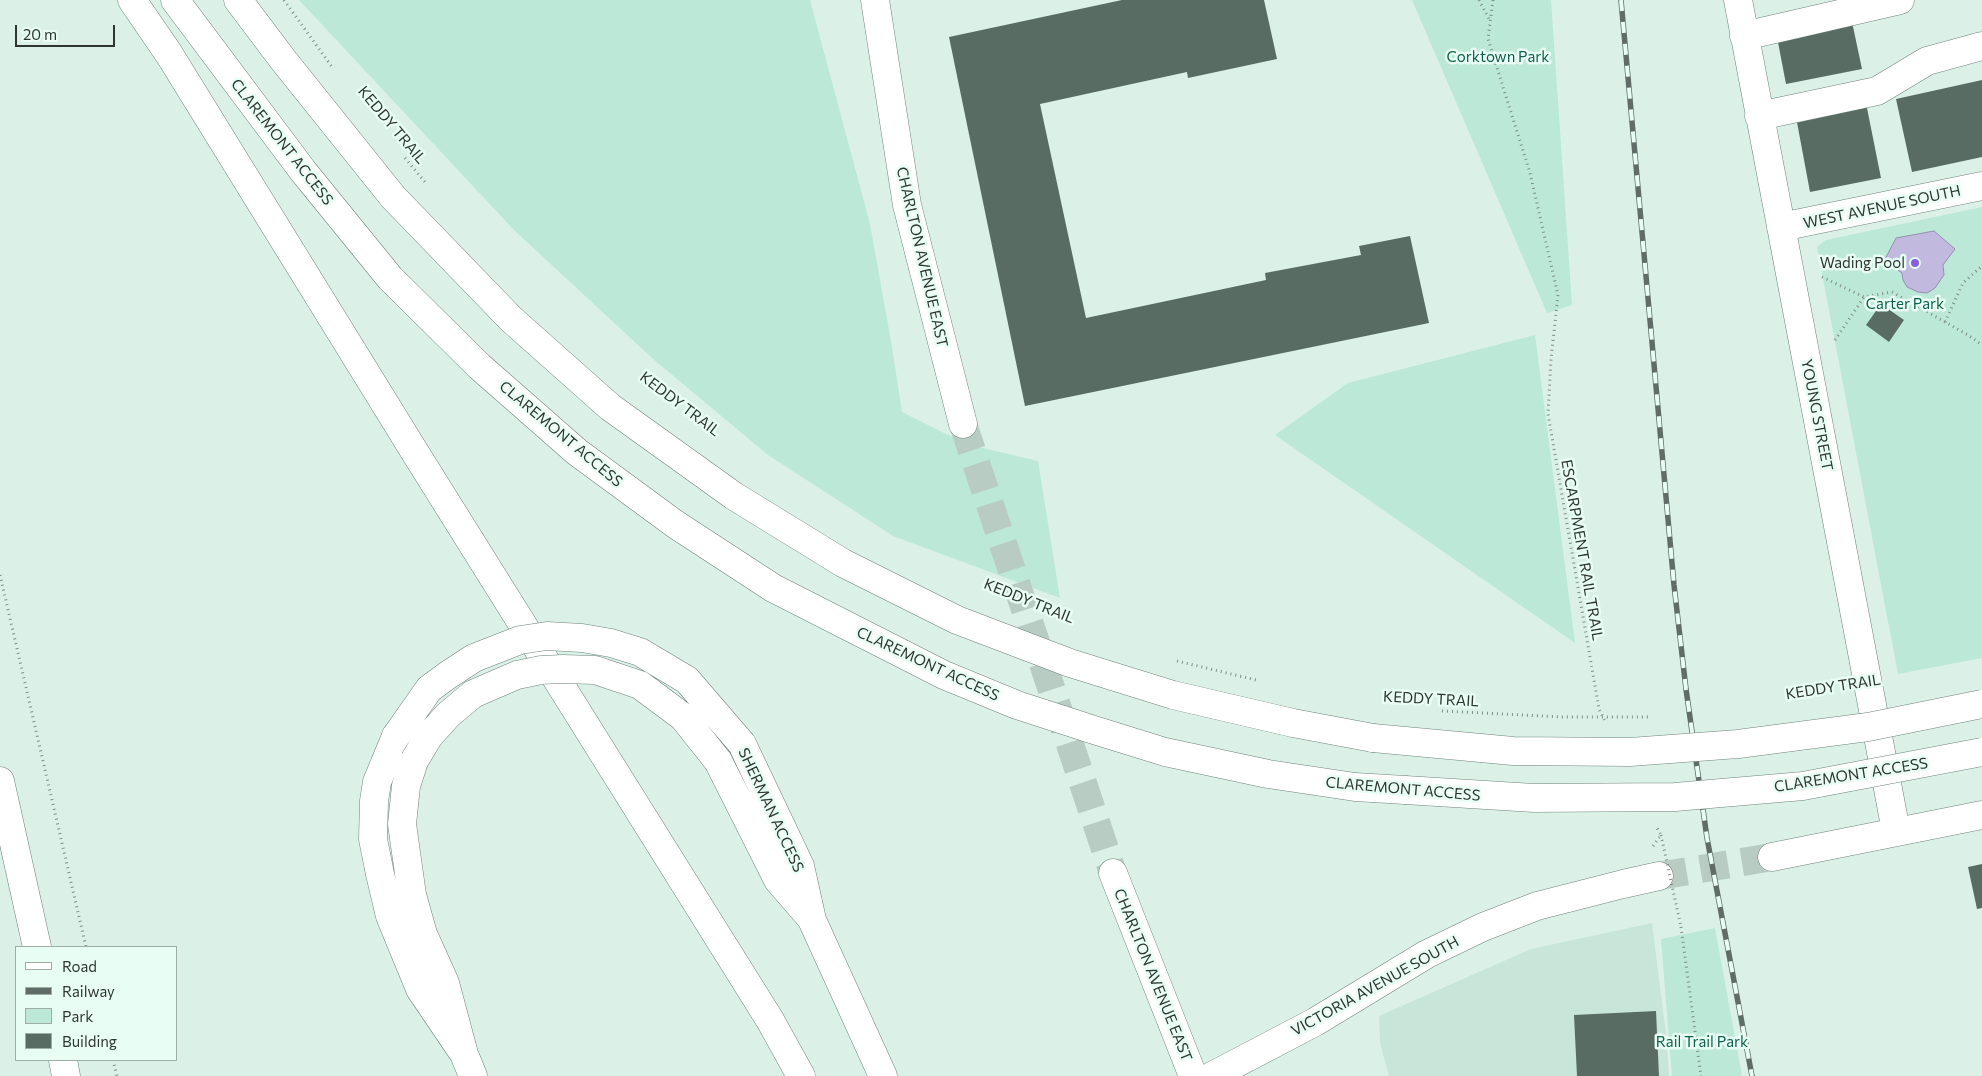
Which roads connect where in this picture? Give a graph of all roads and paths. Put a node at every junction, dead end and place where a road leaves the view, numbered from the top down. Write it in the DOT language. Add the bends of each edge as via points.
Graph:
graph roads {
  1 [pos="132,0"];
  2 [pos="175,0"];
  3 [pos="238,0"];
  4 [pos="284,0"];
  5 [pos="875,0"];
  6 [pos="1479,0"];
  7 [pos="1493,0"];
  8 [pos="1738,0"];
  9 [pos="1900,0"];
  10 [pos="1489,20"];
  11 [pos="1744,36"];
  12 [pos="1982,46"];
  13 [pos="334,70"];
  14 [pos="1759,116"];
  15 [pos="400,152"];
  16 [pos="1982,186"];
  17 [pos="431,189"];
  18 [pos="1781,227"];
  19 [pos="1788,261"];
  20 [pos="1982,266"];
  21 [pos="1864,297"];
  22 [pos="1945,322"];
  23 [pos="1982,345"];
  24 [pos="1810,377"];
  25 [pos="963,424"];
  26 [pos="0,576"];
  27 [pos="1176,661"];
  28 [pos="1264,682"];
  29 [pos="1982,704"];
  30 [pos="1437,711"];
  31 [pos="1653,717"];
  32 [pos="1607,726"];
  33 [pos="1982,752"];
  34 [pos="0,781"];
  35 [pos="1982,815"];
  36 [pos="1657,827"];
  37 [pos="1896,831"];
  38 [pos="1772,857"];
  39 [pos="1112,873"];
  40 [pos="1659,876"];
  41 [pos="812,920"];
  42 [pos="38,946"];
  43 [pos="86,946"];
  44 [pos="63,1061"];
  45 [pos="113,1061"];
  46 [pos="469,1065"];
  47 [pos="66,1076"];
  48 [pos="117,1076"];
  49 [pos="801,1076"];
  50 [pos="883,1076"];
  51 [pos="1193,1076"];
  52 [pos="1212,1076"];
  53 [pos="1701,1076"];
  1 -- 49 [label="main road" via="169,54 770,1020"];
  2 -- 33 [label="main road, CLAREMONT ACCESS, bridge" via="302,171 390,278 472,359 577,452 675,524 773,588 944,675 1018,705 1165,752 1268,774 1355,787 1534,798 1675,797 1803,786"];
  3 -- 29 [label="main road, bridge" via="393,197 511,319 610,407 734,496 843,563 957,620 1070,663 1174,695 1373,738 1513,751 1630,752 1738,744 1868,727"];
  4 -- 13 [label="path"];
  5 -- 25 [label="main road, CHARLTON AVENUE EAST" via="907,205"];
  6 -- 10 [label="path, ESCARPMENT RAIL TRAIL"];
  7 -- 10 [label="path, ESCARPMENT RAIL TRAIL"];
  8 -- 11 [label="main road, YOUNG STREET"];
  9 -- 11 [label="main road"];
  10 -- 32 [label="path, ESCARPMENT RAIL TRAIL" via="1488,40 1530,172 1558,295 1550,359 1548,414 1599,709"];
  11 -- 14 [label="main road, YOUNG STREET"];
  12 -- 14 [label="main road" via="1927,61 1876,91"];
  14 -- 18 [label="main road, YOUNG STREET"];
  15 -- 17 [label="path, KEDDY TRAIL"];
  16 -- 18 [label="main road, WEST AVENUE SOUTH"];
  18 -- 19 [label="main road, YOUNG STREET"];
  19 -- 21 [label="path"];
  19 -- 24 [label="main road, YOUNG STREET"];
  20 -- 22 [label="path" via="1963,283"];
  21 -- 22 [label="path" via="1892,292"];
  21 -- 24 [label="path"];
  22 -- 23 [label="path"];
  24 -- 37 [label="main road, YOUNG STREET"];
  26 -- 43 [label="path"];
  27 -- 28 [label="path"];
  30 -- 31 [label="path, KEDDY TRAIL, bridge" via="1561,717"];
  34 -- 42 [label="main road"];
  35 -- 37 [label="main road"];
  36 -- 53 [label="path, bridge" via="1681,927"];
  37 -- 38 [label="main road"];
  39 -- 51 [label="main road, CHARLTON AVENUE EAST"];
  40 -- 52 [label="main road, VICTORIA AVENUE SOUTH" via="1537,906 1483,927 1427,954 1315,1022"];
  41 -- 46 [label="main road, SHERMAN ACCESS, bridge" via="778,880 718,760 683,717 640,685 595,670 542,670 517,675 473,694 448,715 429,736 414,761 406,786 402,824 412,895"];
  41 -- 46 [label="main road, SHERMAN ACCESS, bridge" via="800,866 742,744 687,680 640,652 592,640 546,636 520,640 474,658 429,689 396,736 376,782 374,801 374,839 390,916 420,989"];
  41 -- 50 [label="main road, SHERMAN ACCESS"];
  44 -- 47 [label="main road"];
  45 -- 48 [label="path"];
}
